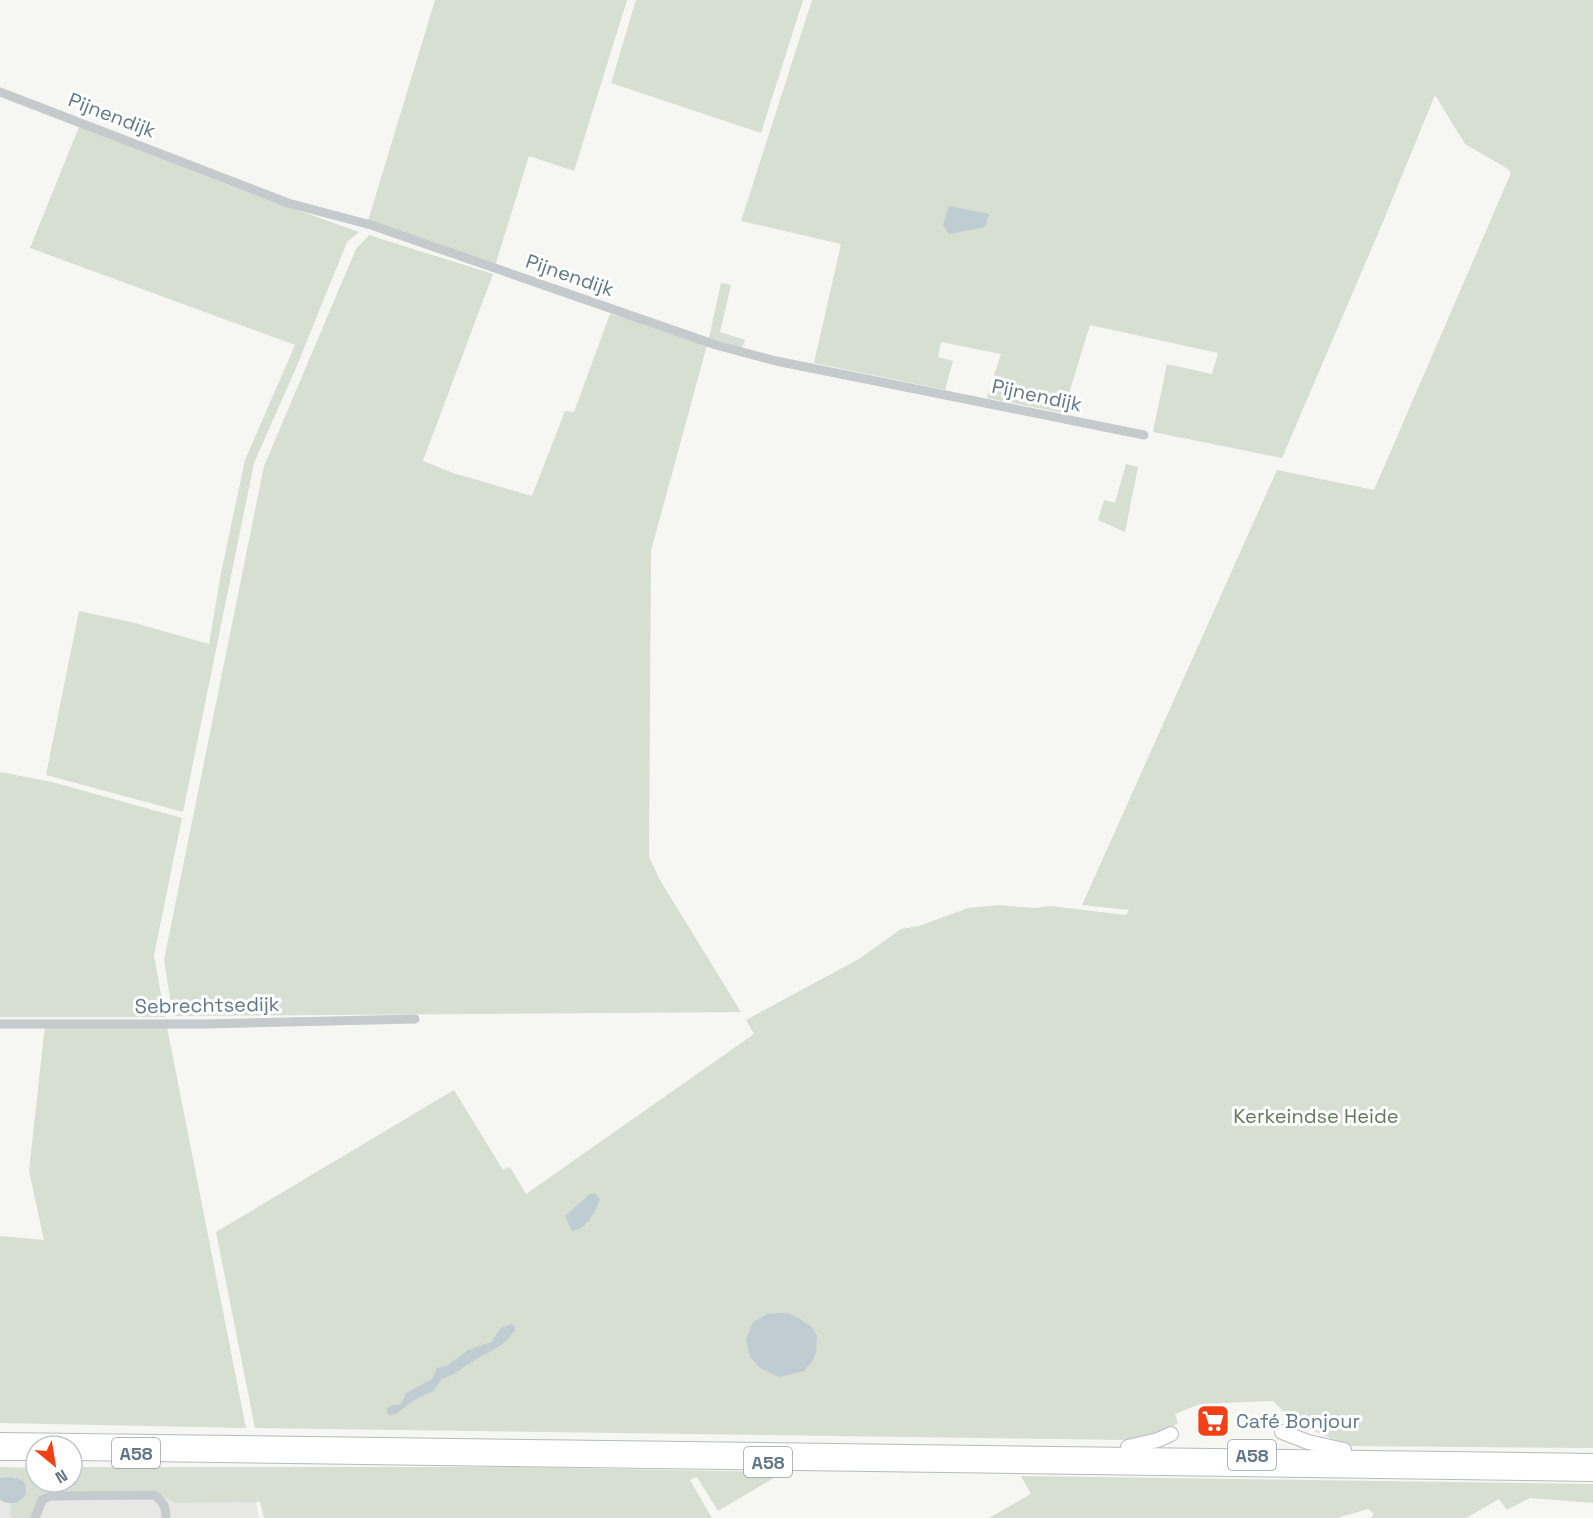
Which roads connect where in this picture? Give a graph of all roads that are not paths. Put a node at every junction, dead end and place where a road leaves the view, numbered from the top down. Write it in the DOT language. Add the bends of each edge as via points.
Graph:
graph roads {
  1 [pos="0,92"];
  2 [pos="1144,435"];
  3 [pos="415,1019"];
  4 [pos="0,1024"];
  5 [pos="1282,1432"];
  6 [pos="1171,1434"];
  7 [pos="0,1440"];
  8 [pos="0,1453"];
  9 [pos="24,1453"];
  10 [pos="84,1453"];
  11 [pos="1100,1454"];
  12 [pos="1404,1457"];
  13 [pos="1593,1461"];
  14 [pos="1593,1474"];
  15 [pos="35,1518"];
  16 [pos="166,1518"];
  1 -- 2 [label="street, Pijnendijk" via="288,203 370,225 716,345 776,361"];
  3 -- 4 [label="street, Sebrechtsedijk"];
  5 -- 12 [label="highway, A58" via="1333,1448 1399,1452"];
  6 -- 11 [label="highway, A58" via="1144,1444 1108,1448"];
  7 -- 11 [label="highway, A58"];
  8 -- 9 [label="highway"];
  10 -- 14 [label="highway, A58"];
  11 -- 12 [label="highway, A58"];
  12 -- 13 [label="highway, A58"];
  15 -- 16 [label="street" via="42,1500 51,1496 154,1495 162,1500"];
}
